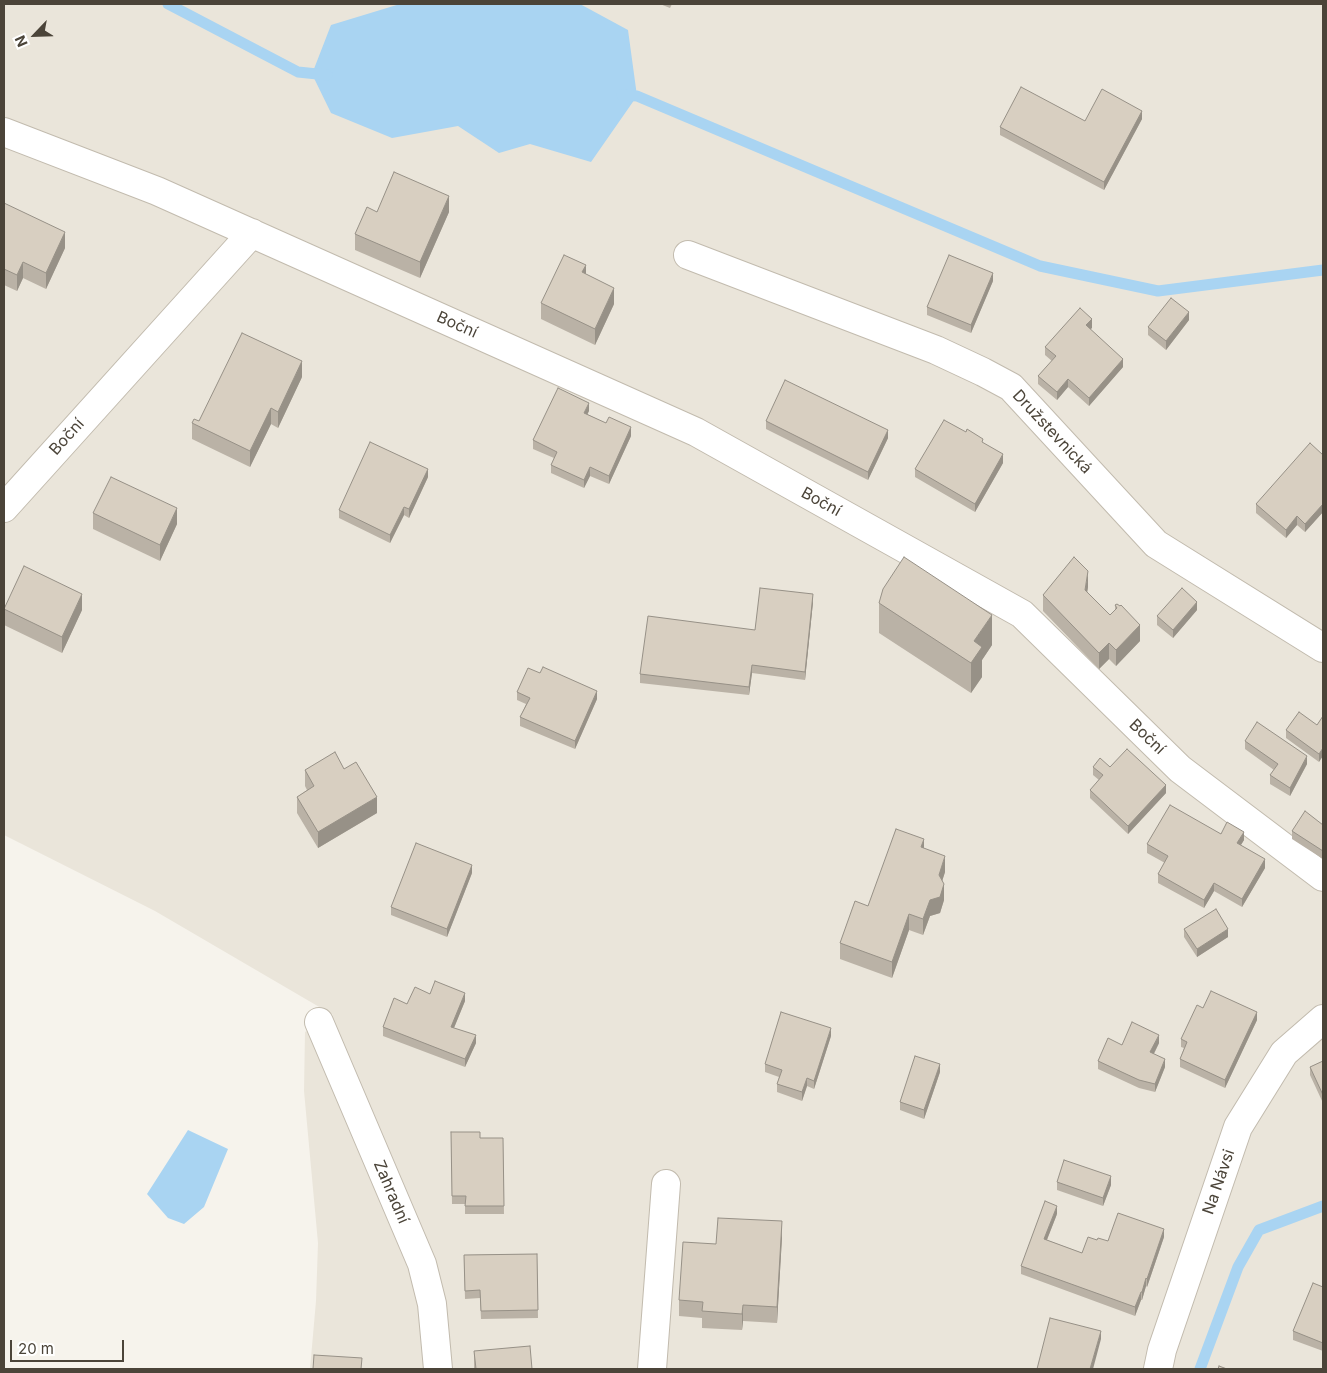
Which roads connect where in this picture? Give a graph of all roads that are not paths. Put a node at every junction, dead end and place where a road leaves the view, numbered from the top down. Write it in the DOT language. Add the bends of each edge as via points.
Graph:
graph roads {
  1 [pos="4,132"];
  2 [pos="252,233"];
  3 [pos="688,256"];
  4 [pos="4,508"];
  5 [pos="1323,648"];
  6 [pos="1323,876"];
  7 [pos="1323,1019"];
  8 [pos="319,1022"];
  9 [pos="666,1184"];
  10 [pos="438,1369"];
  11 [pos="652,1369"];
  12 [pos="1158,1369"];
  1 -- 2 [label="street, Boční" via="157,191"];
  2 -- 4 [label="street, Boční"];
  2 -- 6 [label="street, Boční" via="696,432 1022,614 1180,769"];
  3 -- 5 [label="street, Družstevnická" via="936,350 1011,387 1156,544"];
  7 -- 12 [label="street, Na Návsi" via="1284,1053 1238,1127"];
  8 -- 10 [label="street, Zahradní" via="422,1264 432,1304"];
  9 -- 11 [label="street"];
}
